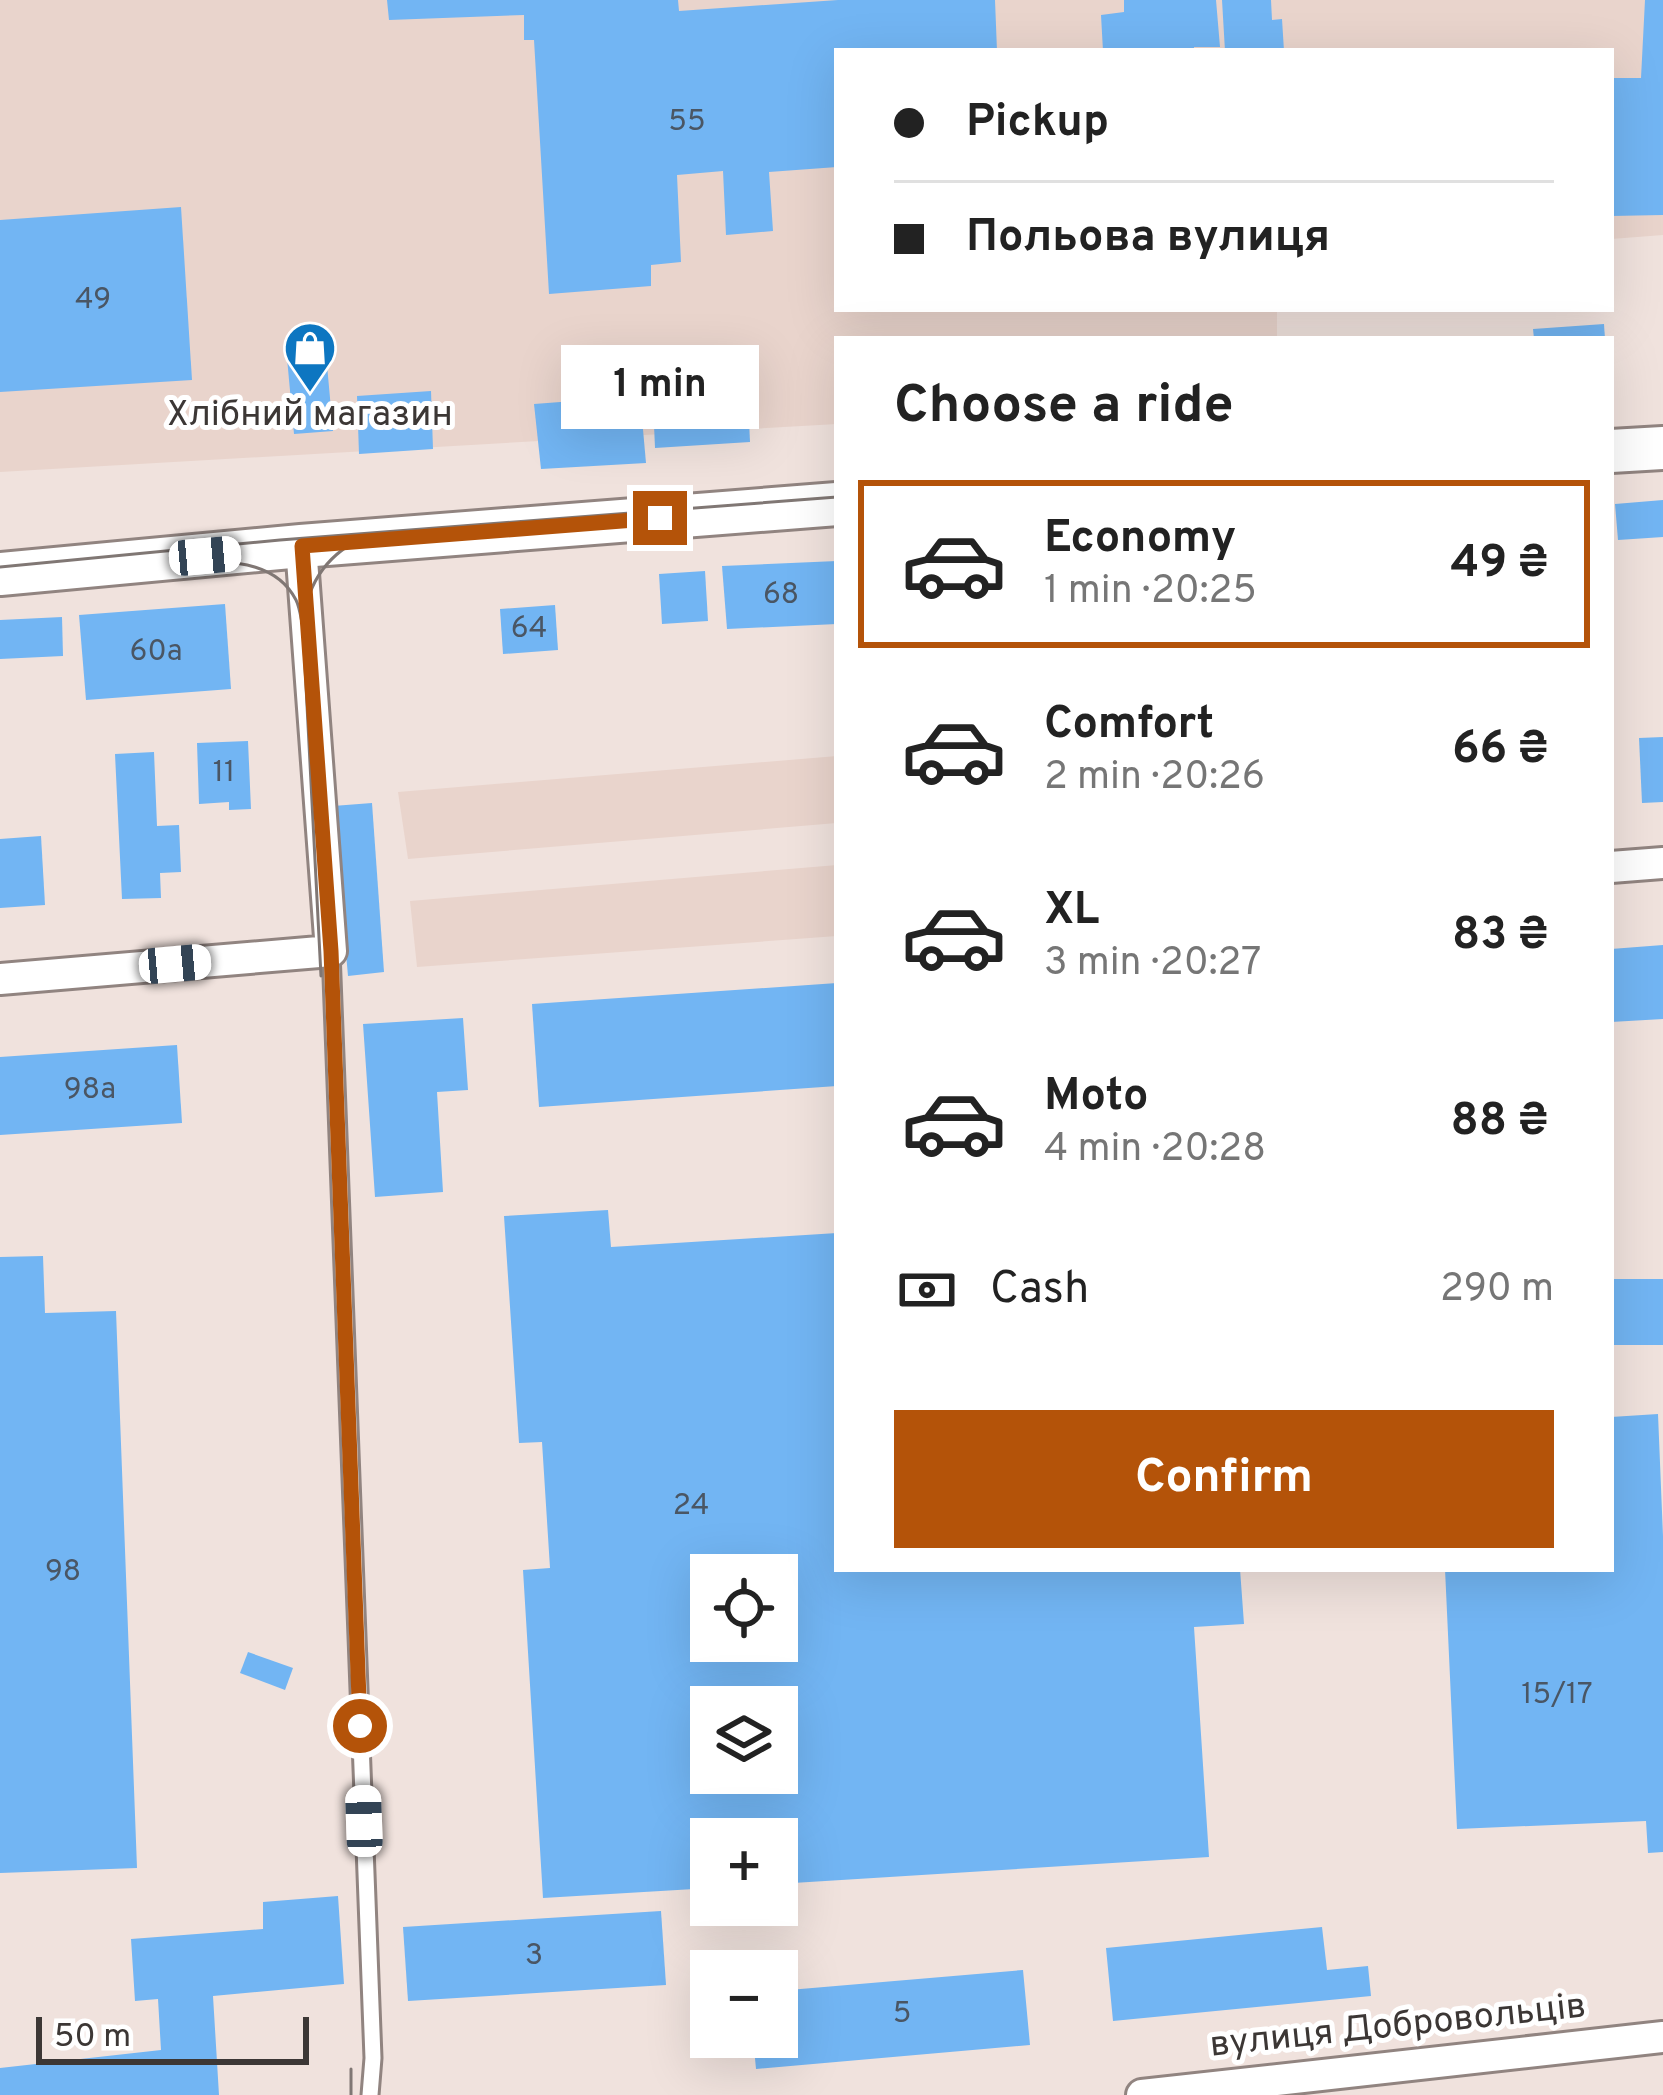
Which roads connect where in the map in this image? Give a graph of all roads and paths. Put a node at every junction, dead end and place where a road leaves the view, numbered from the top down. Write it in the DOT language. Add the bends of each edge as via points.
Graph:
graph roads {
  1 [pos="1663,448"];
  2 [pos="1614,451"];
  3 [pos="834,504"];
  4 [pos="302,546"];
  5 [pos="0,574"];
  6 [pos="1663,863"];
  7 [pos="1614,867"];
  8 [pos="331,951"];
  9 [pos="0,979"];
  10 [pos="1663,2037"];
  11 [pos="1360,2083"];
  12 [pos="370,2095"];
  13 [pos="1142,2095"];
  1 -- 2 [label="main road"];
  3 -- 4 [label="main road"];
  4 -- 5 [label="main road"];
  4 -- 8 [label="street"];
  6 -- 7 [label="street"];
  8 -- 9 [label="street"];
  8 -- 12 [label="lane"];
  10 -- 11 [label="street, вулиця Добровольців"];
  11 -- 13 [label="street, вулиця Добровольців"];
}
